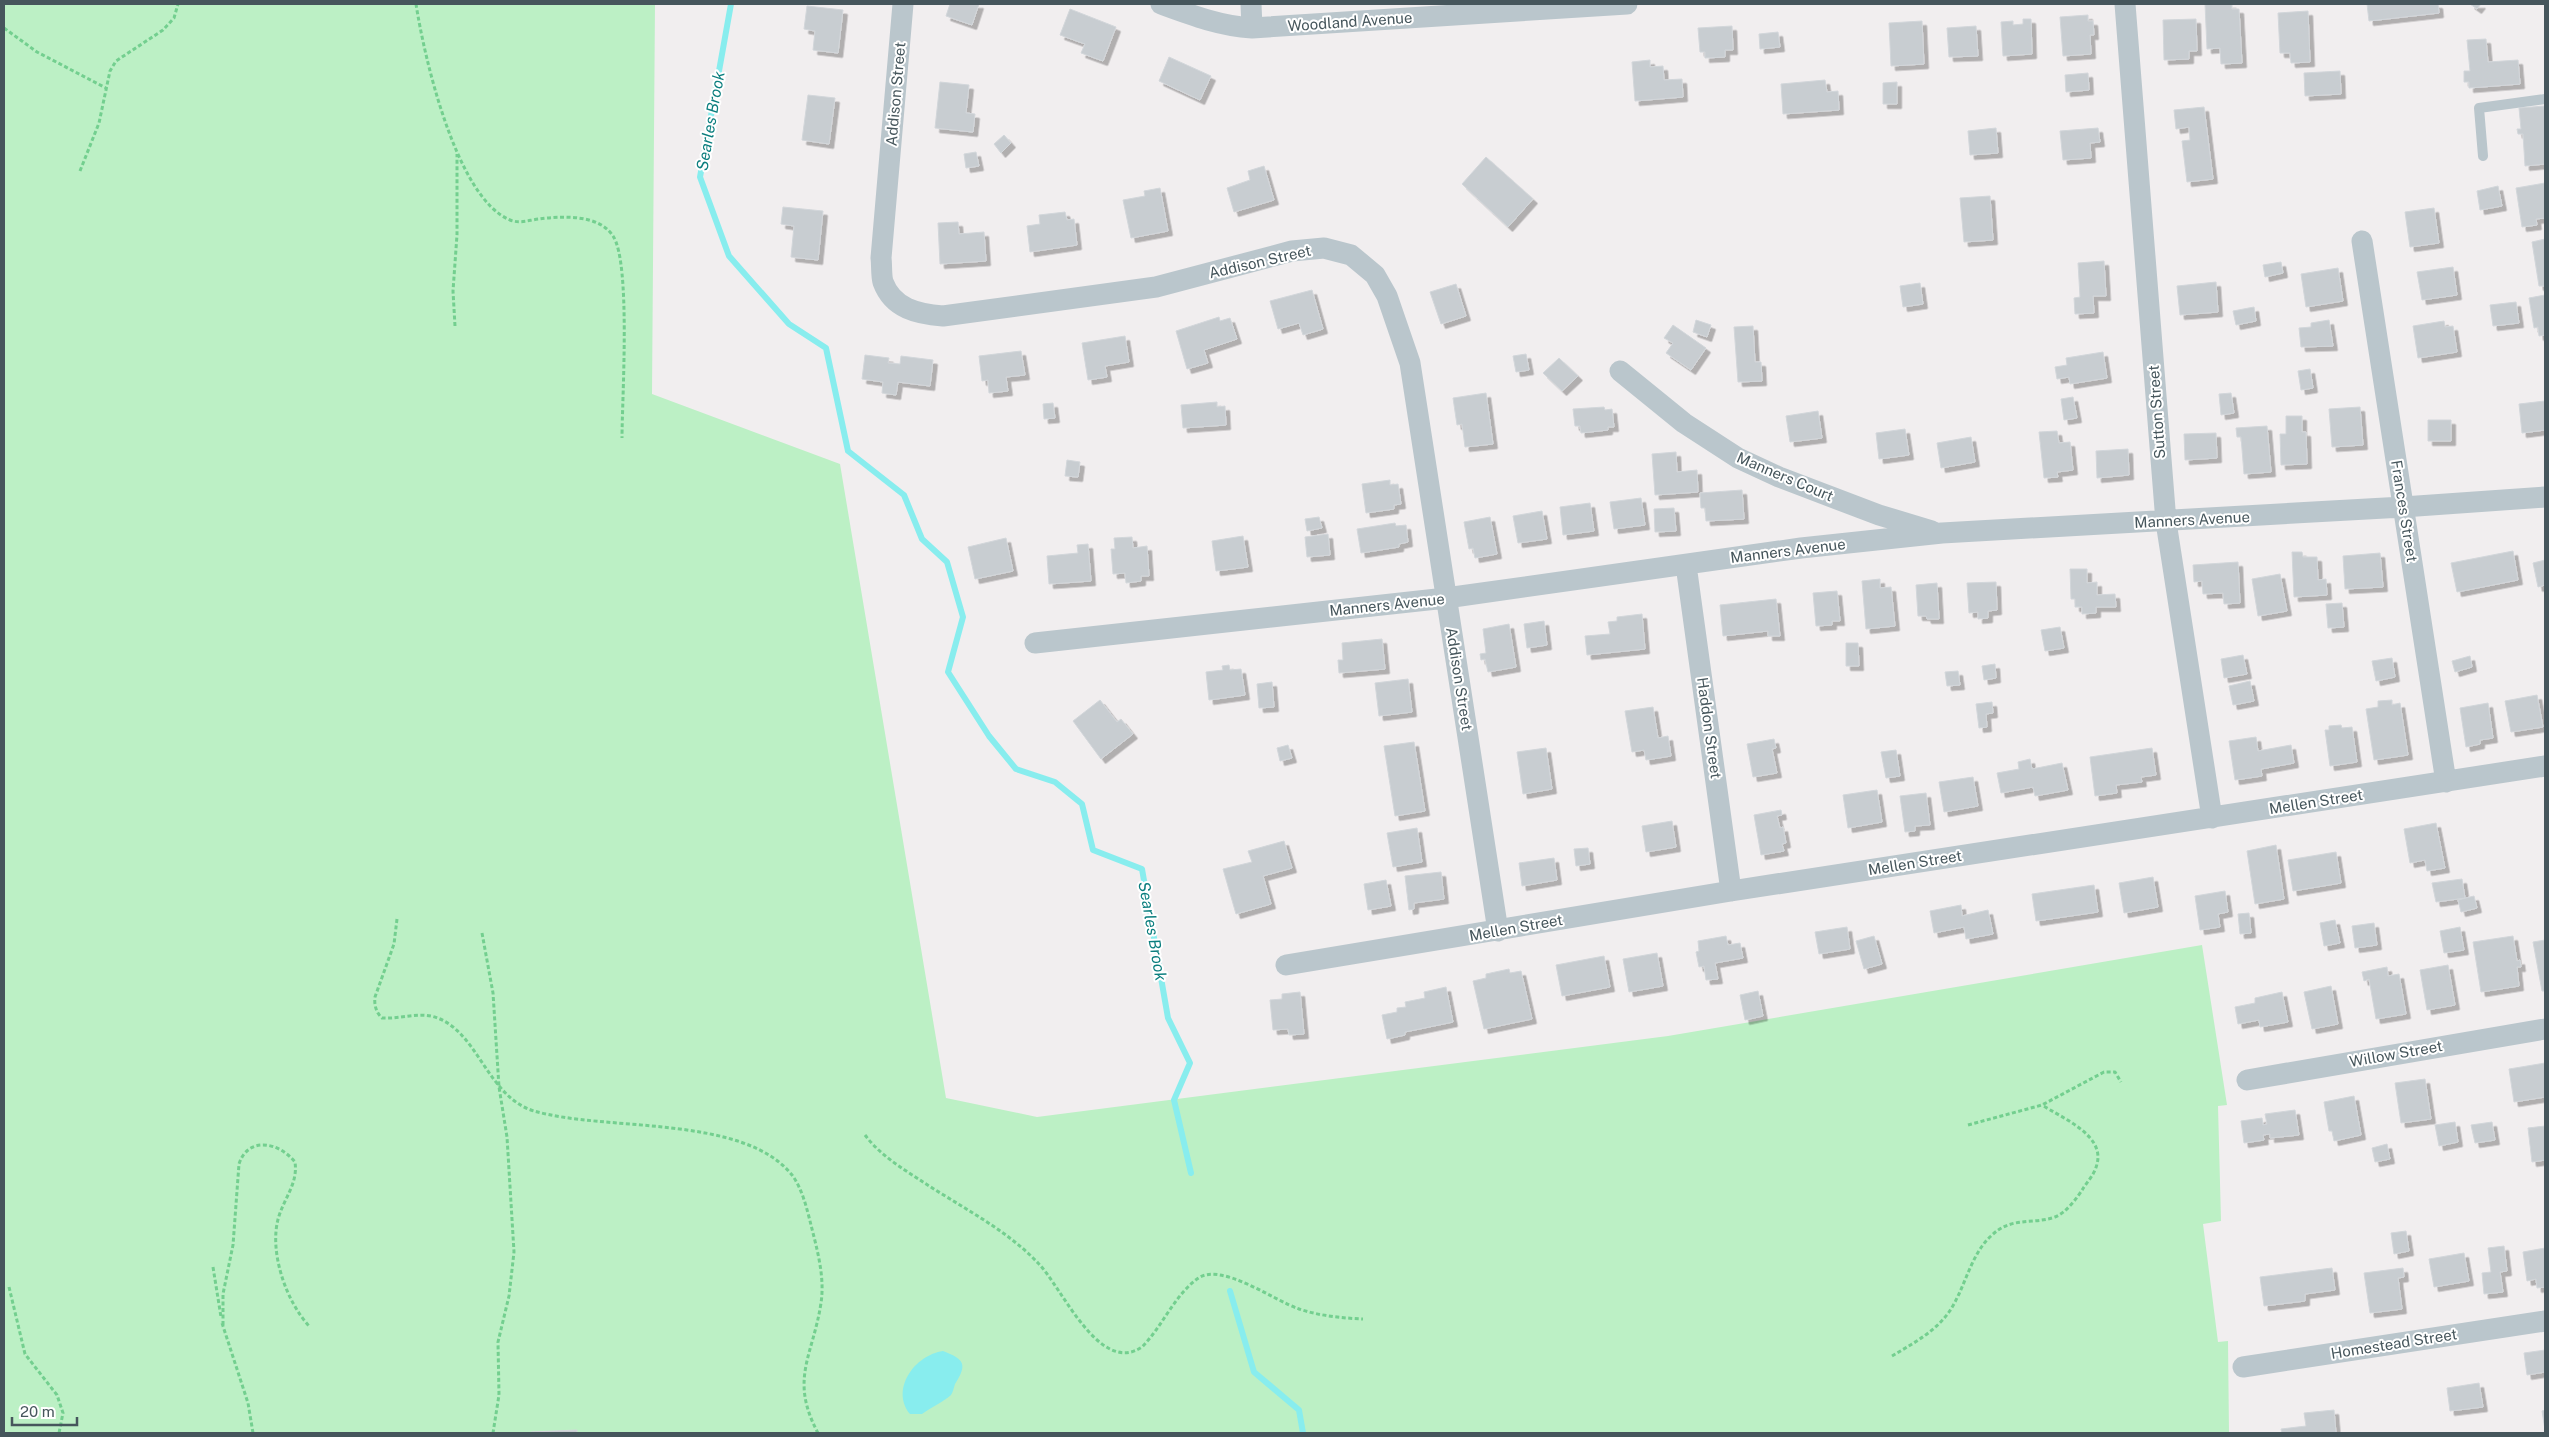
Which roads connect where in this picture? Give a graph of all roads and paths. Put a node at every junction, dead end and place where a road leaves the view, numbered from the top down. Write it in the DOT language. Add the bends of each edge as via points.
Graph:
graph roads {
  1 [pos="178,4"];
  2 [pos="416,4"];
  3 [pos="903,4"];
  4 [pos="1161,4"];
  5 [pos="1251,4"];
  6 [pos="1627,4"];
  7 [pos="2125,4"];
  8 [pos="1580,5"];
  9 [pos="4,28"];
  10 [pos="1252,28"];
  11 [pos="106,88"];
  12 [pos="2545,99"];
  13 [pos="457,151"];
  14 [pos="2483,156"];
  15 [pos="80,171"];
  16 [pos="2362,241"];
  17 [pos="455,326"];
  18 [pos="1620,372"];
  19 [pos="622,438"];
  20 [pos="2545,497"];
  21 [pos="2403,508"];
  22 [pos="2166,522"];
  23 [pos="1942,534"];
  24 [pos="1686,565"];
  25 [pos="1446,598"];
  26 [pos="1035,643"];
  27 [pos="2545,766"];
  28 [pos="2446,782"];
  29 [pos="2212,818"];
  30 [pos="1731,891"];
  31 [pos="397,919"];
  32 [pos="1498,932"];
  33 [pos="482,933"];
  34 [pos="1286,965"];
  35 [pos="2545,1029"];
  36 [pos="2247,1080"];
  37 [pos="2121,1082"];
  38 [pos="498,1088"];
  39 [pos="2042,1105"];
  40 [pos="1968,1125"];
  41 [pos="865,1135"];
  42 [pos="213,1267"];
  43 [pos="9,1287"];
  44 [pos="1363,1319"];
  45 [pos="2545,1321"];
  46 [pos="222,1324"];
  47 [pos="310,1327"];
  48 [pos="1892,1356"];
  49 [pos="2243,1367"];
  50 [pos="59,1433"];
  51 [pos="253,1433"];
  52 [pos="493,1433"];
  53 [pos="818,1433"];
  1 -- 11 [label="path" via="174,18 163,30 116,61"];
  2 -- 13 [label="path" via="432,79"];
  3 -- 25 [label="street, Addison Street" via="881,258 883,282 897,304 917,314 943,316 1156,287 1292,251 1324,248 1351,255 1375,275 1388,296 1410,363"];
  4 -- 10 [label="street" via="1230,27"];
  5 -- 10 [label="street"];
  6 -- 8 [label="street, Woodland Avenue"];
  7 -- 22 [label="street, Sutton Street"];
  8 -- 10 [label="street, Woodland Avenue"];
  9 -- 11 [label="path" via="37,52"];
  11 -- 15 [label="path" via="99,123"];
  12 -- 14 [label="lane" via="2479,108"];
  13 -- 17 [label="path"];
  13 -- 19 [label="path" via="467,174 493,208 505,217 520,222 564,216 592,222 613,236 619,248 623,281"];
  16 -- 21 [label="street, Frances Street"];
  18 -- 23 [label="street, Manners Court" via="1684,423 1738,458 1879,515"];
  20 -- 21 [label="street, Manners Avenue"];
  21 -- 22 [label="street, Manners Avenue"];
  21 -- 28 [label="street, Frances Street"];
  22 -- 23 [label="street, Manners Avenue"];
  22 -- 29 [label="street, Sutton Street"];
  23 -- 24 [label="street, Manners Avenue" via="1801,548"];
  24 -- 25 [label="street, Manners Avenue"];
  24 -- 30 [label="street, Haddon Street"];
  25 -- 26 [label="street, Manners Avenue"];
  25 -- 32 [label="street, Addison Street"];
  27 -- 28 [label="street, Mellen Street"];
  28 -- 29 [label="street, Mellen Street"];
  29 -- 30 [label="street, Mellen Street"];
  30 -- 32 [label="street, Mellen Street"];
  31 -- 38 [label="path" via="394,944 375,996 374,1004 379,1015 391,1019 432,1017 450,1024"];
  32 -- 34 [label="street, Mellen Street"];
  33 -- 38 [label="path" via="493,993"];
  35 -- 36 [label="street, Willow Street"];
  37 -- 39 [label="path" via="2115,1072 2104,1072"];
  38 -- 52 [label="path" via="507,1137 514,1252 509,1296 498,1342 499,1395"];
  38 -- 53 [label="path" via="511,1100 542,1113 566,1119 648,1126 718,1137 766,1152 783,1165 794,1177 802,1194 818,1255 822,1297 803,1384 806,1403"];
  39 -- 40 [label="path"];
  39 -- 48 [label="path" via="2092,1140 2098,1155 2095,1171 2082,1191 2055,1217 2014,1222 1990,1236 1948,1313 1929,1332"];
  41 -- 44 [label="path" via="901,1168 1018,1244 1039,1264 1091,1334 1103,1347 1113,1351 1123,1353 1142,1347 1189,1286 1204,1275 1217,1273 1231,1276 1299,1309"];
  42 -- 46 [label="path"];
  43 -- 50 [label="path" via="25,1354 57,1395 63,1422"];
  45 -- 49 [label="street, Homestead Street"];
  46 -- 47 [label="path" via="223,1294 233,1245 238,1164 247,1149 264,1145 284,1151 295,1162 294,1183 279,1216 276,1240 284,1285 294,1306"];
  46 -- 51 [label="path" via="248,1403"];
}
